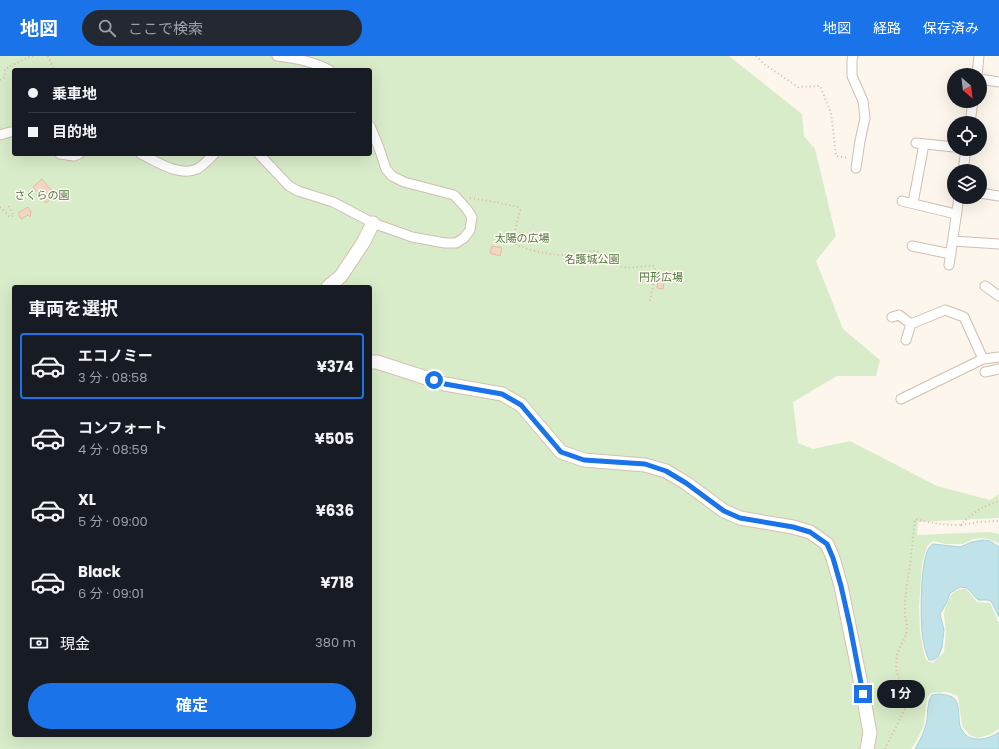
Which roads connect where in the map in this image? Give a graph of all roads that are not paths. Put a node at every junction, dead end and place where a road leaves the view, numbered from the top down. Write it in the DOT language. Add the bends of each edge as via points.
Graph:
graph roads {
  1 [pos="277,56"];
  2 [pos="853,56"];
  3 [pos="979,56"];
  4 [pos="325,68"];
  5 [pos="978,68"];
  6 [pos="987,79"];
  7 [pos="999,82"];
  8 [pos="372,131"];
  9 [pos="12,132"];
  10 [pos="0,135"];
  11 [pos="947,147"];
  12 [pos="145,156"];
  13 [pos="212,156"];
  14 [pos="261,156"];
  15 [pos="856,163"];
  16 [pos="987,194"];
  17 [pos="999,196"];
  18 [pos="902,201"];
  19 [pos="913,203"];
  20 [pos="958,204"];
  21 [pos="956,214"];
  22 [pos="373,223"];
  23 [pos="952,241"];
  24 [pos="999,244"];
  25 [pos="912,246"];
  26 [pos="951,254"];
  27 [pos="949,265"];
  28 [pos="330,285"];
  29 [pos="986,286"];
  30 [pos="999,296"];
  31 [pos="892,317"];
  32 [pos="911,324"];
  33 [pos="906,340"];
  34 [pos="999,357"];
  35 [pos="983,359"];
  36 [pos="372,362"];
  37 [pos="999,370"];
  38 [pos="985,372"];
  39 [pos="901,398"];
  40 [pos="867,749"];
  1 -- 4 [label="street" via="300,59"];
  2 -- 15 [label="street" via="852,76 863,101 866,118"];
  3 -- 5 [label="street"];
  6 -- 7 [label="street"];
  8 -- 22 [label="street" via="386,169 392,176 404,182 454,195 472,218 470,230 456,243 412,237"];
  9 -- 10 [label="street"];
  11 -- 19 [label="street" via="920,144"];
  12 -- 13 [label="street" via="177,171 189,172 199,168"];
  14 -- 22 [label="street" via="289,186 333,202"];
  16 -- 17 [label="street"];
  18 -- 19 [label="street"];
  19 -- 21 [label="street"];
  20 -- 21 [label="street"];
  21 -- 23 [label="street"];
  22 -- 28 [label="street" via="363,243 340,276"];
  23 -- 24 [label="street"];
  23 -- 26 [label="street"];
  25 -- 26 [label="street"];
  26 -- 27 [label="street"];
  29 -- 30 [label="street"];
  31 -- 32 [label="street" via="899,315"];
  32 -- 33 [label="street"];
  32 -- 35 [label="street" via="945,310 964,317"];
  34 -- 35 [label="street"];
  35 -- 39 [label="street"];
  36 -- 40 [label="street" via="445,384 502,394 521,405 561,452 584,460 645,464 666,471 724,511 740,518 810,532 827,544 841,586 863,694 870,733"];
  37 -- 38 [label="street"];
}
